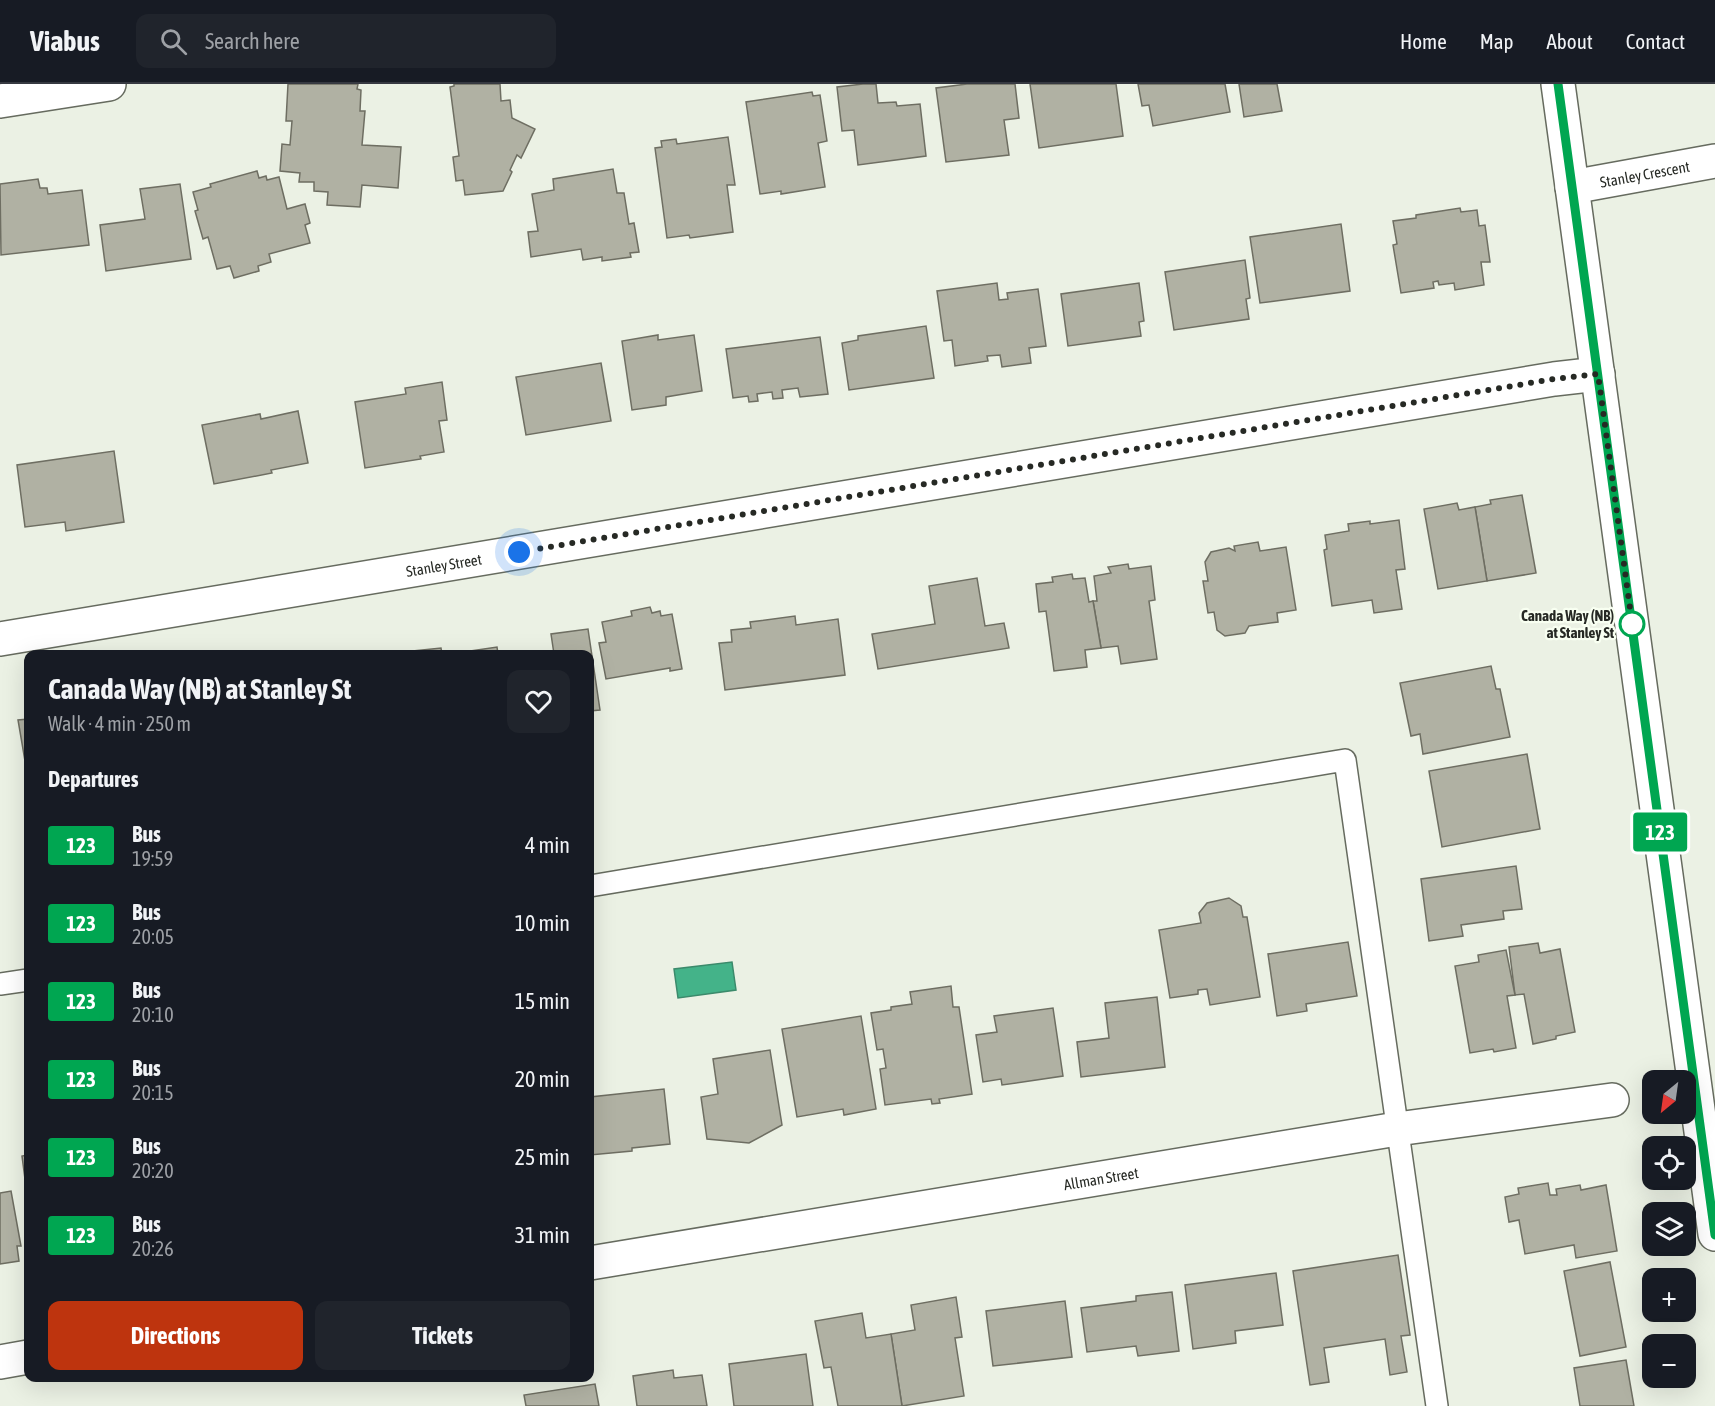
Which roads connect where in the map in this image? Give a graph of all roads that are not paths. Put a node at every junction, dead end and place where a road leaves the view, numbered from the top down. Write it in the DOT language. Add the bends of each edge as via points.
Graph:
graph roads {
  1 [pos="109,84"];
  2 [pos="1558,84"];
  3 [pos="0,101"];
  4 [pos="1715,161"];
  5 [pos="1572,187"];
  6 [pos="1598,374"];
  7 [pos="0,639"];
  8 [pos="594,885"];
  9 [pos="24,981"];
  10 [pos="0,984"];
  11 [pos="1612,1100"];
  12 [pos="1397,1129"];
  13 [pos="1715,1234"];
  14 [pos="594,1262"];
  15 [pos="24,1358"];
  16 [pos="0,1362"];
  17 [pos="1437,1406"];
  1 -- 3 [label="street"];
  2 -- 5 [label="street"];
  4 -- 5 [label="street, Stanley Crescent"];
  5 -- 6 [label="street"];
  6 -- 7 [label="street, Stanley Street"];
  6 -- 13 [label="street"];
  8 -- 12 [label="lane" via="1345,760"];
  9 -- 10 [label="lane"];
  11 -- 12 [label="street, Allman Street"];
  12 -- 14 [label="street, Allman Street"];
  12 -- 17 [label="lane"];
  15 -- 16 [label="street"];
}
